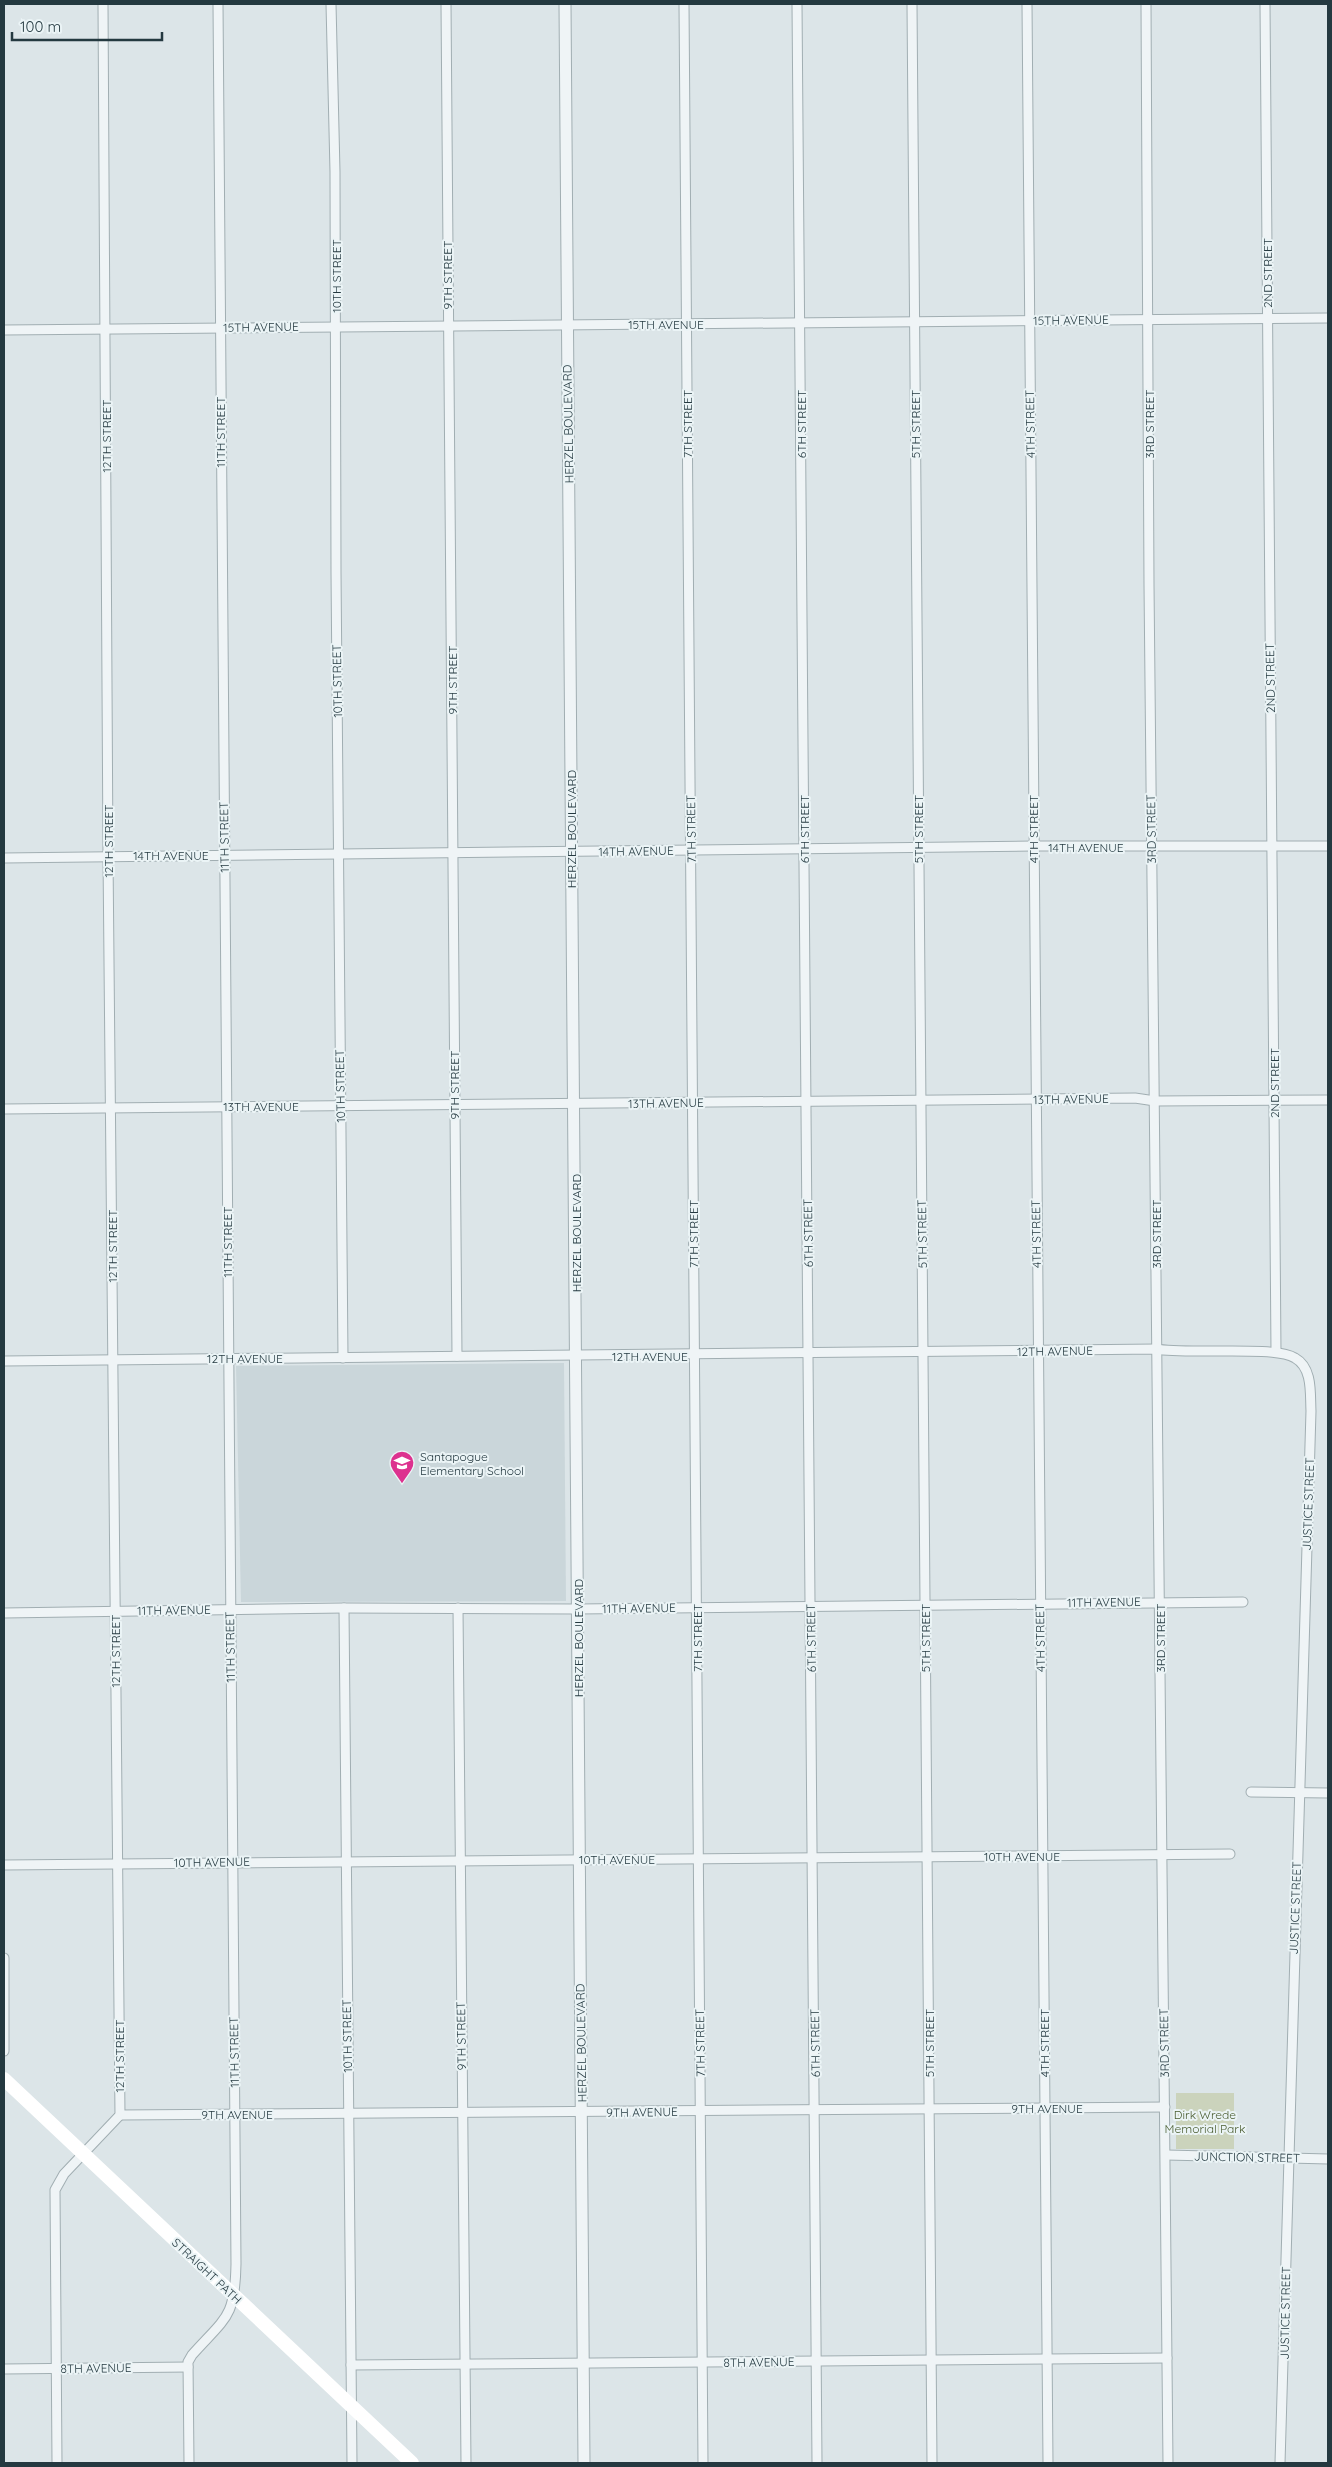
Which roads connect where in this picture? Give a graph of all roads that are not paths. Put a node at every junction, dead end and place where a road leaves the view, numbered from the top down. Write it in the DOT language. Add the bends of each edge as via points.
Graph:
graph roads {
  1 [pos="103,4"];
  2 [pos="218,4"];
  3 [pos="331,4"];
  4 [pos="446,4"];
  5 [pos="565,4"];
  6 [pos="684,4"];
  7 [pos="797,4"];
  8 [pos="912,4"];
  9 [pos="1027,4"];
  10 [pos="1146,4"];
  11 [pos="1265,4"];
  12 [pos="1328,318"];
  13 [pos="1148,319"];
  14 [pos="1267,319"];
  15 [pos="914,321"];
  16 [pos="1028,321"];
  17 [pos="800,323"];
  18 [pos="687,324"];
  19 [pos="448,325"];
  20 [pos="566,325"];
  21 [pos="336,326"];
  22 [pos="219,327"];
  23 [pos="106,329"];
  24 [pos="4,330"];
  25 [pos="1034,846"];
  26 [pos="1328,846"];
  27 [pos="1152,847"];
  28 [pos="1272,847"];
  29 [pos="918,848"];
  30 [pos="804,849"];
  31 [pos="691,850"];
  32 [pos="570,852"];
  33 [pos="339,853"];
  34 [pos="453,853"];
  35 [pos="224,855"];
  36 [pos="108,856"];
  37 [pos="4,858"];
  38 [pos="1035,1099"];
  39 [pos="1274,1100"];
  40 [pos="1328,1100"];
  41 [pos="806,1101"];
  42 [pos="920,1101"];
  43 [pos="692,1102"];
  44 [pos="1155,1102"];
  45 [pos="575,1104"];
  46 [pos="340,1105"];
  47 [pos="454,1105"];
  48 [pos="226,1106"];
  49 [pos="111,1108"];
  50 [pos="4,1109"];
  51 [pos="1156,1349"];
  52 [pos="1038,1351"];
  53 [pos="1276,1352"];
  54 [pos="923,1353"];
  55 [pos="809,1354"];
  56 [pos="694,1355"];
  57 [pos="457,1356"];
  58 [pos="577,1356"];
  59 [pos="228,1358"];
  60 [pos="343,1358"];
  61 [pos="1296,1358"];
  62 [pos="113,1360"];
  63 [pos="4,1361"];
  64 [pos="1160,1602"];
  65 [pos="1243,1602"];
  66 [pos="1040,1603"];
  67 [pos="925,1605"];
  68 [pos="810,1606"];
  69 [pos="697,1607"];
  70 [pos="344,1608"];
  71 [pos="458,1608"];
  72 [pos="230,1609"];
  73 [pos="578,1610"];
  74 [pos="115,1612"];
  75 [pos="4,1613"];
  76 [pos="1251,1792"];
  77 [pos="1298,1793"];
  78 [pos="1328,1793"];
  79 [pos="1230,1854"];
  80 [pos="1163,1855"];
  81 [pos="928,1856"];
  82 [pos="1043,1856"];
  83 [pos="579,1858"];
  84 [pos="698,1858"];
  85 [pos="813,1858"];
  86 [pos="345,1860"];
  87 [pos="231,1862"];
  88 [pos="460,1862"];
  89 [pos="117,1863"];
  90 [pos="4,1865"];
  91 [pos="4,1958"];
  92 [pos="4,2051"];
  93 [pos="4,2079"];
  94 [pos="1165,2107"];
  95 [pos="930,2108"];
  96 [pos="1044,2108"];
  97 [pos="816,2110"];
  98 [pos="701,2111"];
  99 [pos="462,2112"];
  100 [pos="582,2112"];
  101 [pos="348,2113"];
  102 [pos="234,2114"];
  103 [pos="120,2115"];
  104 [pos="83,2154"];
  105 [pos="1166,2155"];
  106 [pos="1288,2158"];
  107 [pos="1328,2159"];
  108 [pos="234,2297"];
  109 [pos="1167,2358"];
  110 [pos="930,2360"];
  111 [pos="1047,2360"];
  112 [pos="816,2362"];
  113 [pos="702,2363"];
  114 [pos="464,2364"];
  115 [pos="583,2364"];
  116 [pos="351,2365"];
  117 [pos="188,2366"];
  118 [pos="56,2368"];
  119 [pos="4,2369"];
  120 [pos="351,2406"];
  121 [pos="57,2463"];
  122 [pos="189,2463"];
  123 [pos="352,2463"];
  124 [pos="412,2463"];
  125 [pos="466,2463"];
  126 [pos="584,2463"];
  127 [pos="703,2463"];
  128 [pos="817,2463"];
  129 [pos="932,2463"];
  130 [pos="1048,2463"];
  131 [pos="1168,2463"];
  132 [pos="1280,2463"];
  1 -- 23 [label="street, 12TH STREET"];
  2 -- 22 [label="street, 11TH STREET"];
  3 -- 21 [label="street, 10TH STREET"];
  4 -- 19 [label="street, 9TH STREET"];
  5 -- 20 [label="street, HERZEL BOULEVARD"];
  6 -- 18 [label="street, 7TH STREET"];
  7 -- 17 [label="street, 6TH STREET"];
  8 -- 15 [label="street, 5TH STREET"];
  9 -- 16 [label="street, 4TH STREET"];
  10 -- 13 [label="street, 3RD STREET"];
  11 -- 14 [label="street, 2ND STREET"];
  12 -- 14 [label="street, 15TH AVENUE"];
  13 -- 14 [label="street, 15TH AVENUE"];
  13 -- 16 [label="street, 15TH AVENUE"];
  13 -- 27 [label="street, 3RD STREET"];
  14 -- 28 [label="street, 2ND STREET"];
  15 -- 16 [label="street, 15TH AVENUE"];
  15 -- 17 [label="street, 15TH AVENUE"];
  15 -- 29 [label="street, 5TH STREET"];
  16 -- 25 [label="street, 4TH STREET"];
  17 -- 18 [label="street, 15TH AVENUE"];
  17 -- 30 [label="street, 6TH STREET"];
  18 -- 20 [label="street, 15TH AVENUE"];
  18 -- 31 [label="street, 7TH STREET"];
  19 -- 20 [label="street, 15TH AVENUE"];
  19 -- 21 [label="street, 15TH AVENUE"];
  19 -- 34 [label="street, 9TH STREET"];
  20 -- 32 [label="street, HERZEL BOULEVARD"];
  21 -- 22 [label="street, 15TH AVENUE"];
  21 -- 33 [label="street, 10TH STREET"];
  22 -- 23 [label="street, 15TH AVENUE"];
  22 -- 35 [label="street, 11TH STREET"];
  23 -- 24 [label="street, 15TH AVENUE"];
  23 -- 36 [label="street, 12TH STREET"];
  25 -- 27 [label="street, 14TH AVENUE"];
  25 -- 29 [label="street, 14TH AVENUE"];
  25 -- 38 [label="street, 4TH STREET"];
  26 -- 28 [label="street, 14TH AVENUE"];
  27 -- 28 [label="street, 14TH AVENUE"];
  27 -- 44 [label="street, 3RD STREET"];
  28 -- 39 [label="street, 2ND STREET"];
  29 -- 30 [label="street, 14TH AVENUE"];
  29 -- 42 [label="street, 5TH STREET"];
  30 -- 31 [label="street, 14TH AVENUE"];
  30 -- 41 [label="street, 6TH STREET"];
  31 -- 32 [label="street, 14TH AVENUE"];
  31 -- 43 [label="street, 7TH STREET"];
  32 -- 34 [label="street, 14TH AVENUE"];
  32 -- 45 [label="street, HERZEL BOULEVARD"];
  33 -- 34 [label="street, 14TH AVENUE"];
  33 -- 35 [label="street, 14TH AVENUE"];
  33 -- 46 [label="street, 10TH STREET"];
  34 -- 47 [label="street, 9TH STREET"];
  35 -- 36 [label="street, 14TH AVENUE"];
  35 -- 48 [label="street, 11TH STREET"];
  36 -- 37 [label="street, 14TH AVENUE"];
  36 -- 49 [label="street, 12TH STREET"];
  38 -- 42 [label="street, 13TH AVENUE"];
  38 -- 44 [label="street, 13TH AVENUE" via="1135,1098"];
  38 -- 52 [label="street, 4TH STREET"];
  39 -- 40 [label="street, 13TH AVENUE"];
  39 -- 44 [label="street, 13TH AVENUE"];
  39 -- 53 [label="street, 2ND STREET"];
  41 -- 42 [label="street, 13TH AVENUE"];
  41 -- 43 [label="street, 13TH AVENUE"];
  41 -- 55 [label="street, 6TH STREET"];
  42 -- 54 [label="street, 5TH STREET"];
  43 -- 45 [label="street, 13TH AVENUE"];
  43 -- 56 [label="street, 7TH STREET"];
  44 -- 51 [label="street, 3RD STREET"];
  45 -- 47 [label="street, 13TH AVENUE"];
  45 -- 58 [label="street, HERZEL BOULEVARD"];
  46 -- 47 [label="street, 13TH AVENUE"];
  46 -- 48 [label="street, 13TH AVENUE"];
  46 -- 60 [label="street, 10TH STREET"];
  47 -- 57 [label="street, 9TH STREET"];
  48 -- 49 [label="street, 13TH AVENUE"];
  48 -- 59 [label="street, 11TH STREET"];
  49 -- 50 [label="street, 13TH AVENUE"];
  49 -- 62 [label="street, 12TH STREET"];
  51 -- 52 [label="street, 12TH AVENUE"];
  51 -- 53 [label="street, 12TH AVENUE" via="1174,1352"];
  51 -- 64 [label="street, 3RD STREET"];
  52 -- 54 [label="street, 12TH AVENUE"];
  52 -- 66 [label="street, 4TH STREET"];
  53 -- 61 [label="street, 12TH AVENUE"];
  54 -- 55 [label="street, 12TH AVENUE"];
  54 -- 67 [label="street, 5TH STREET"];
  55 -- 56 [label="street, 12TH AVENUE"];
  55 -- 68 [label="street, 6TH STREET"];
  56 -- 58 [label="street, 12TH AVENUE"];
  56 -- 69 [label="street, 7TH STREET"];
  57 -- 58 [label="street, 12TH AVENUE"];
  57 -- 60 [label="street, 12TH AVENUE"];
  58 -- 73 [label="street, HERZEL BOULEVARD"];
  59 -- 60 [label="street, 12TH AVENUE"];
  59 -- 62 [label="street, 12TH AVENUE"];
  59 -- 72 [label="street, 11TH STREET"];
  61 -- 77 [label="street, JUSTICE STREET" via="1307,1371 1310,1396"];
  62 -- 63 [label="street, 12TH AVENUE"];
  62 -- 74 [label="street, 12TH STREET"];
  64 -- 65 [label="street, 11TH AVENUE"];
  64 -- 66 [label="street, 11TH AVENUE"];
  64 -- 80 [label="street, 3RD STREET"];
  66 -- 67 [label="street, 11TH AVENUE"];
  66 -- 82 [label="street, 4TH STREET"];
  67 -- 68 [label="street, 11TH AVENUE"];
  67 -- 81 [label="street, 5TH STREET"];
  68 -- 69 [label="street, 11TH AVENUE"];
  68 -- 85 [label="street, 6TH STREET"];
  69 -- 73 [label="street, 11TH AVENUE"];
  69 -- 84 [label="street, 7TH STREET"];
  70 -- 71 [label="street, 11TH AVENUE"];
  70 -- 72 [label="street, 11TH AVENUE"];
  70 -- 86 [label="street, 10TH STREET"];
  71 -- 73 [label="street, 11TH AVENUE"];
  71 -- 88 [label="street, 9TH STREET"];
  72 -- 74 [label="street, 11TH AVENUE"];
  72 -- 87 [label="street, 11TH STREET"];
  73 -- 83 [label="street, HERZEL BOULEVARD"];
  74 -- 75 [label="street, 11TH AVENUE"];
  74 -- 89 [label="street, 12TH STREET"];
  76 -- 77 [label="street"];
  77 -- 78 [label="street"];
  77 -- 106 [label="street, JUSTICE STREET"];
  79 -- 80 [label="street, 10TH AVENUE"];
  80 -- 82 [label="street, 10TH AVENUE"];
  80 -- 94 [label="street, 3RD STREET"];
  81 -- 82 [label="street, 10TH AVENUE"];
  81 -- 85 [label="street, 10TH AVENUE"];
  81 -- 95 [label="street, 5TH STREET"];
  82 -- 96 [label="street, 4TH STREET"];
  83 -- 84 [label="street, 10TH AVENUE"];
  83 -- 88 [label="street, 10TH AVENUE"];
  83 -- 100 [label="street, HERZEL BOULEVARD"];
  84 -- 85 [label="street, 10TH AVENUE"];
  84 -- 98 [label="street, 7TH STREET"];
  85 -- 97 [label="street, 6TH STREET"];
  86 -- 87 [label="street, 10TH AVENUE"];
  86 -- 88 [label="street, 10TH AVENUE"];
  86 -- 101 [label="street, 10TH STREET"];
  87 -- 89 [label="street, 10TH AVENUE"];
  87 -- 102 [label="street, 11TH STREET"];
  88 -- 99 [label="street, 9TH STREET"];
  89 -- 90 [label="street, 10TH AVENUE"];
  89 -- 103 [label="street, 12TH STREET"];
  91 -- 92 [label="street"];
  93 -- 104 [label="main road, STRAIGHT PATH"];
  94 -- 96 [label="street, 9TH AVENUE"];
  94 -- 105 [label="street, 3RD STREET"];
  95 -- 96 [label="street, 9TH AVENUE"];
  95 -- 97 [label="street, 9TH AVENUE"];
  95 -- 110 [label="street, 5TH STREET"];
  96 -- 111 [label="street, 4TH STREET"];
  97 -- 98 [label="street, 9TH AVENUE"];
  97 -- 112 [label="street, 6TH STREET"];
  98 -- 100 [label="street, 9TH AVENUE"];
  98 -- 113 [label="street, 7TH STREET"];
  99 -- 100 [label="street, 9TH AVENUE"];
  99 -- 101 [label="street, 9TH AVENUE"];
  99 -- 114 [label="street, 9TH STREET"];
  100 -- 115 [label="street, HERZEL BOULEVARD"];
  101 -- 102 [label="street, 9TH AVENUE"];
  101 -- 116 [label="street, 10TH STREET"];
  102 -- 103 [label="street, 9TH AVENUE"];
  102 -- 108 [label="street, 11TH STREET"];
  103 -- 104 [label="street"];
  104 -- 108 [label="main road, STRAIGHT PATH"];
  104 -- 118 [label="street" via="61,2178 55,2190"];
  105 -- 106 [label="street, JUNCTION STREET"];
  105 -- 109 [label="street, 3RD STREET"];
  106 -- 107 [label="street, JUNCTION STREET"];
  106 -- 132 [label="street, JUSTICE STREET"];
  108 -- 117 [label="street, 11TH STREET" via="229,2314 192,2355"];
  108 -- 120 [label="main road, STRAIGHT PATH"];
  109 -- 111 [label="street, 8TH AVENUE"];
  109 -- 131 [label="street, 3RD STREET"];
  110 -- 111 [label="street, 8TH AVENUE"];
  110 -- 112 [label="street, 8TH AVENUE"];
  110 -- 129 [label="street, 5TH STREET"];
  111 -- 130 [label="street, 4TH STREET"];
  112 -- 113 [label="street, 8TH AVENUE"];
  112 -- 128 [label="street, 6TH STREET"];
  113 -- 115 [label="street, 8TH AVENUE"];
  113 -- 127 [label="street, 7TH STREET"];
  114 -- 115 [label="street, 8TH AVENUE"];
  114 -- 116 [label="street, 8TH AVENUE"];
  114 -- 125 [label="street, 9TH STREET"];
  115 -- 126 [label="street, HERZEL BOULEVARD"];
  116 -- 120 [label="street, 10TH STREET"];
  117 -- 118 [label="street, 8TH AVENUE"];
  117 -- 122 [label="street"];
  118 -- 119 [label="street, 8TH AVENUE"];
  118 -- 121 [label="street"];
  120 -- 123 [label="street, 10TH STREET"];
  120 -- 124 [label="main road, STRAIGHT PATH"];
}
